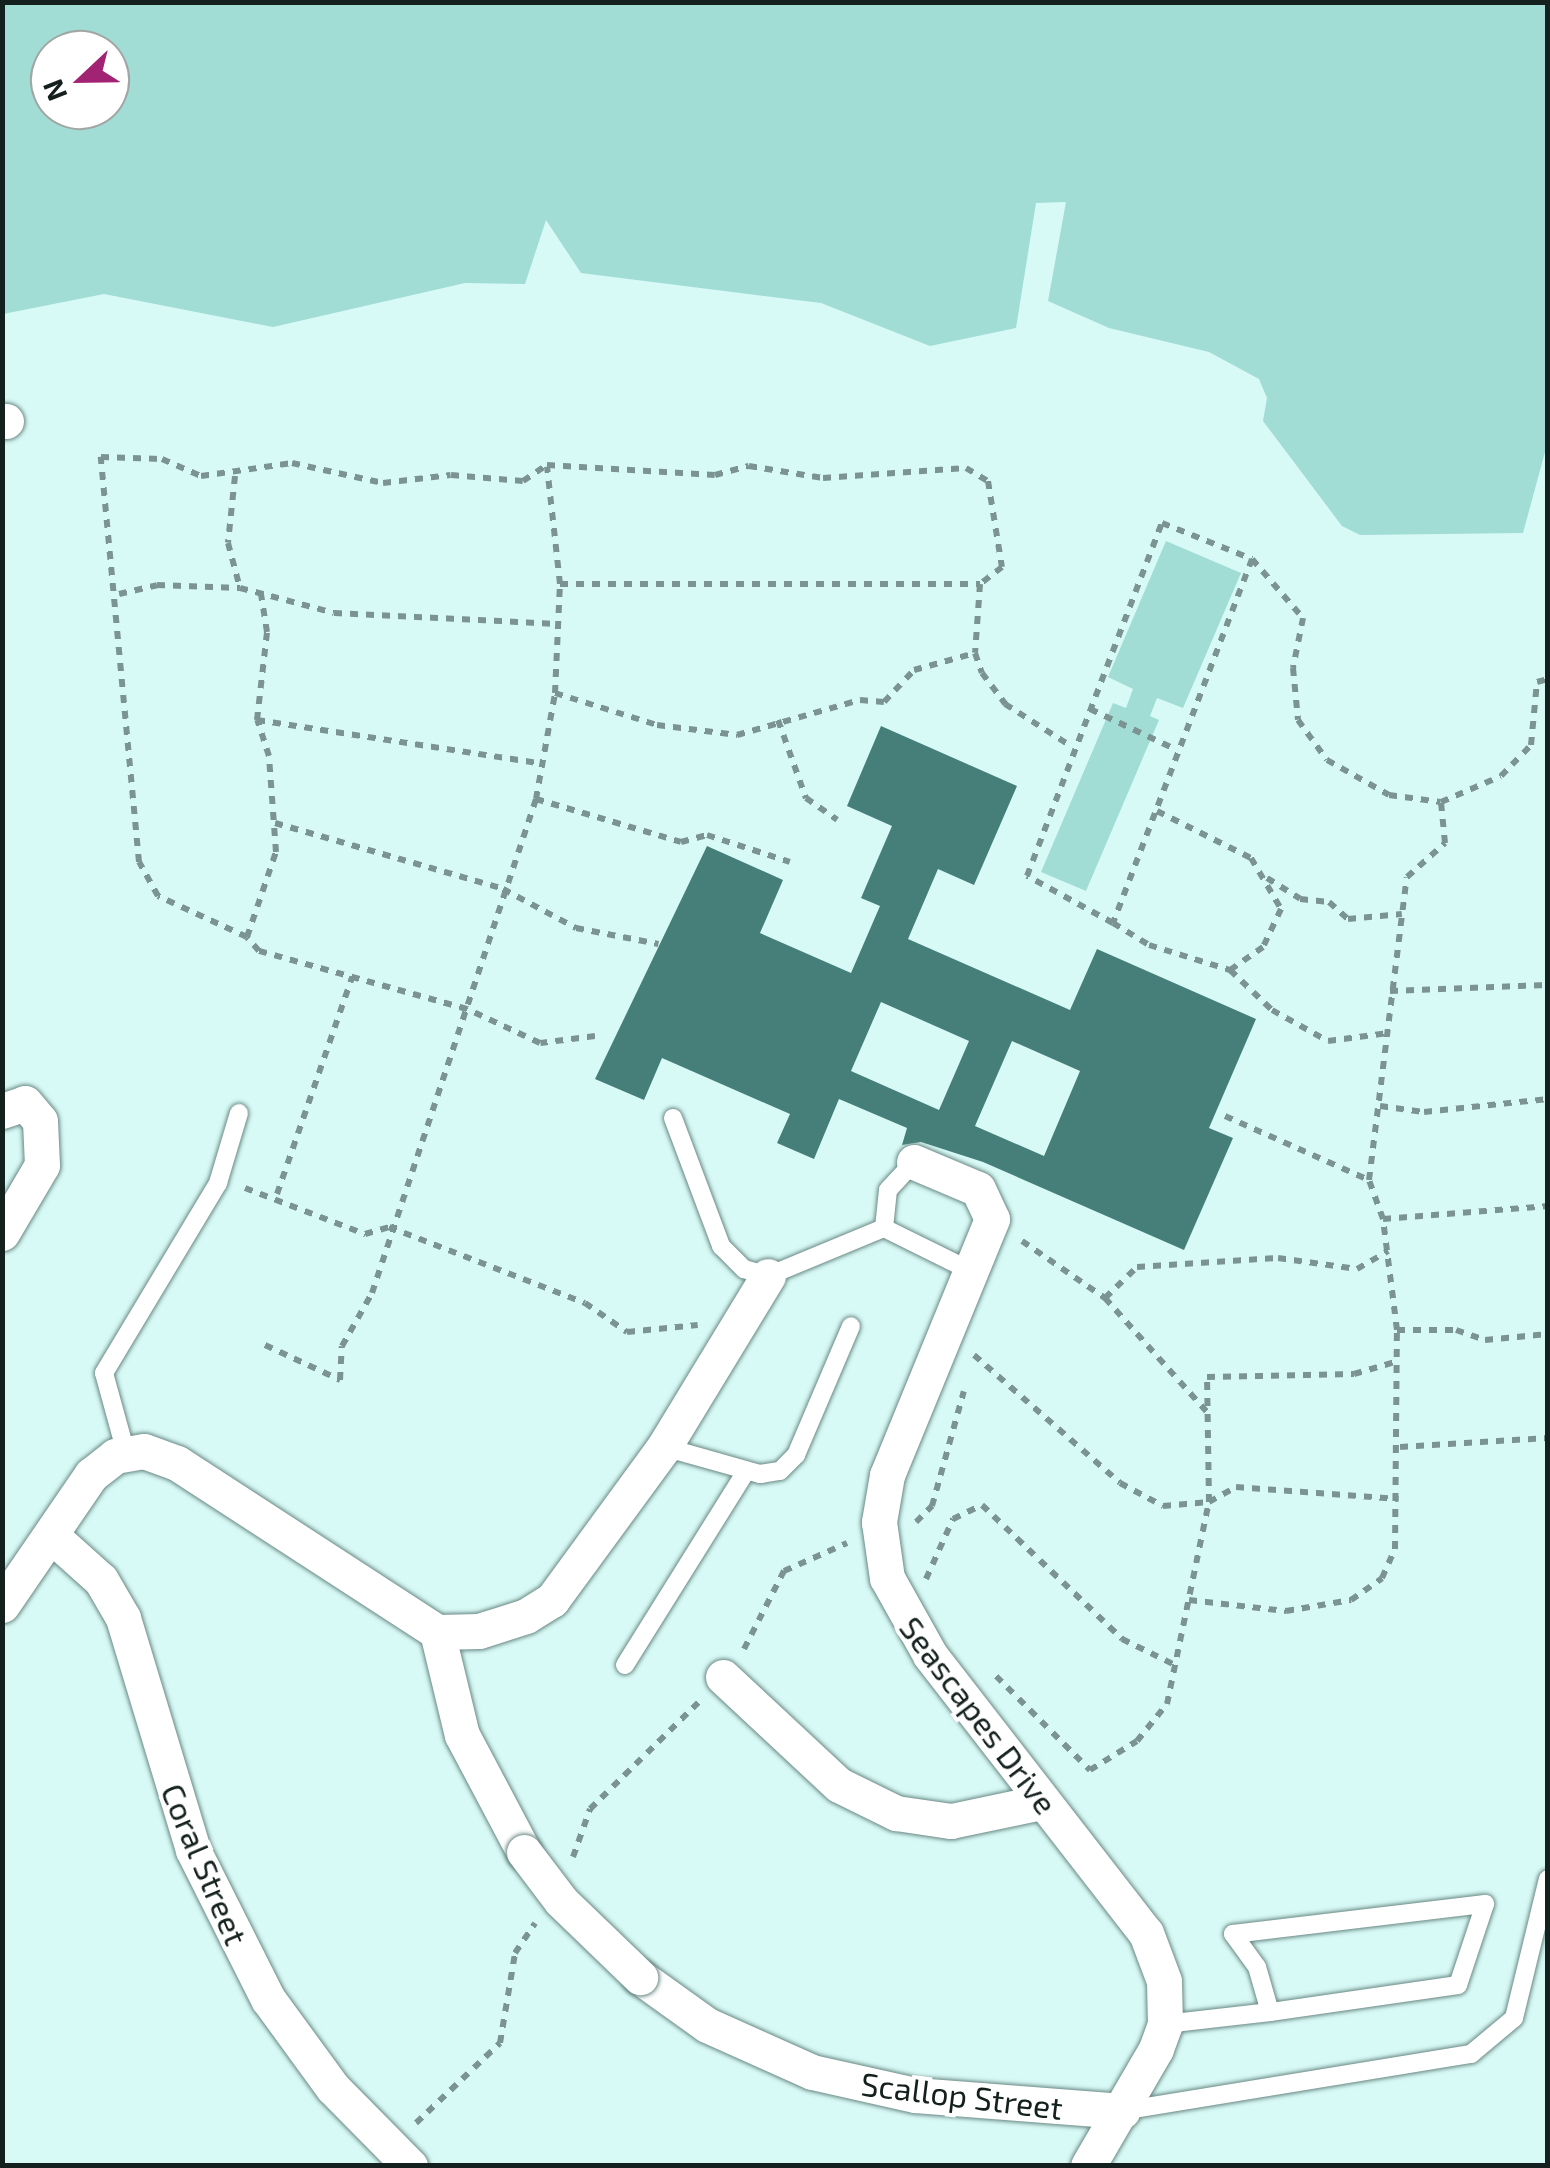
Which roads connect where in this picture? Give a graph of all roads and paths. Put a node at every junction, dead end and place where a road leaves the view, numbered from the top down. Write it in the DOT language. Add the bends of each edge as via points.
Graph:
graph roads {
  1 [pos="548,465"];
  2 [pos="234,476"];
  3 [pos="1252,559"];
  4 [pos="560,584"];
  5 [pos="980,584"];
  6 [pos="240,588"];
  7 [pos="119,594"];
  8 [pos="261,594"];
  9 [pos="557,624"];
  10 [pos="974,653"];
  11 [pos="1548,679"];
  12 [pos="556,693"];
  13 [pos="1090,709"];
  14 [pos="257,720"];
  15 [pos="778,720"];
  16 [pos="1071,746"];
  17 [pos="1174,748"];
  18 [pos="538,763"];
  19 [pos="536,799"];
  20 [pos="1441,802"];
  21 [pos="1157,810"];
  22 [pos="837,820"];
  23 [pos="275,823"];
  24 [pos="790,862"];
  25 [pos="1264,877"];
  26 [pos="502,889"];
  27 [pos="1402,914"];
  28 [pos="1113,923"];
  29 [pos="246,937"];
  30 [pos="658,944"];
  31 [pos="1230,970"];
  32 [pos="352,978"];
  33 [pos="1548,984"];
  34 [pos="1390,991"];
  35 [pos="467,1009"];
  36 [pos="1388,1033"];
  37 [pos="596,1036"];
  38 [pos="1548,1099"];
  39 [pos="1380,1106"];
  40 [pos="2,1111"];
  41 [pos="239,1113"];
  42 [pos="1225,1116"];
  43 [pos="673,1118"];
  44 [pos="914,1162"];
  45 [pos="1370,1180"];
  46 [pos="218,1183"];
  47 [pos="277,1194"];
  48 [pos="1548,1206"];
  49 [pos="1383,1219"];
  50 [pos="389,1227"];
  51 [pos="884,1228"];
  52 [pos="2,1233"];
  53 [pos="1388,1250"];
  54 [pos="1014,1257"];
  55 [pos="969,1270"];
  56 [pos="768,1276"];
  57 [pos="1105,1298"];
  58 [pos="851,1326"];
  59 [pos="1397,1330"];
  60 [pos="1548,1334"];
  61 [pos="732,1338"];
  62 [pos="980,1338"];
  63 [pos="265,1344"];
  64 [pos="974,1355"];
  65 [pos="1395,1362"];
  66 [pos="1207,1412"];
  67 [pos="1548,1438"];
  68 [pos="664,1447"];
  69 [pos="1400,1447"];
  70 [pos="126,1453"];
  71 [pos="746,1471"];
  72 [pos="1399,1500"];
  73 [pos="1210,1502"];
  74 [pos="913,1524"];
  75 [pos="53,1537"];
  76 [pos="920,1588"];
  77 [pos="1189,1600"];
  78 [pos="2,1605"];
  79 [pos="437,1632"];
  80 [pos="625,1664"];
  81 [pos="984,1664"];
  82 [pos="1176,1666"];
  83 [pos="723,1678"];
  84 [pos="1042,1802"];
  85 [pos="1548,1879"];
  86 [pos="540,1916"];
  87 [pos="1270,2012"];
  88 [pos="1165,2024"];
  89 [pos="1122,2111"];
  90 [pos="402,2158"];
  91 [pos="1088,2166"];
  1 -- 2 [label="path" via="523,481 451,475 383,483 292,463"];
  1 -- 4 [label="path"];
  1 -- 5 [label="path" via="716,475 750,466 823,478 966,468 988,481 1002,568"];
  2 -- 6 [label="path" via="228,543"];
  2 -- 7 [label="path" via="201,476 162,459 101,457"];
  3 -- 13 [label="path" via="1162,523"];
  3 -- 17 [label="path"];
  3 -- 20 [label="path" via="1303,618 1293,668 1298,720 1326,760 1389,796"];
  4 -- 5 [label="path"];
  4 -- 9 [label="path"];
  5 -- 10 [label="path"];
  6 -- 7 [label="path" via="157,585"];
  6 -- 8 [label="path"];
  7 -- 29 [label="path" via="138,862 158,896"];
  8 -- 9 [label="path" via="334,613"];
  8 -- 14 [label="path" via="267,632"];
  9 -- 12 [label="path"];
  10 -- 15 [label="path" via="914,670 884,702"];
  10 -- 16 [label="path" via="1005,704"];
  11 -- 20 [label="path" via="1538,682 1531,744 1501,776"];
  12 -- 15 [label="path" via="574,705 737,735"];
  12 -- 18 [label="path"];
  13 -- 16 [label="path"];
  13 -- 17 [label="path"];
  14 -- 18 [label="path"];
  14 -- 23 [label="path"];
  15 -- 22 [label="path" via="806,798"];
  16 -- 28 [label="path" via="1027,876"];
  17 -- 21 [label="path"];
  18 -- 19 [label="path"];
  19 -- 24 [label="path" via="682,842 708,835"];
  19 -- 26 [label="path"];
  20 -- 27 [label="path" via="1445,843 1407,877"];
  21 -- 25 [label="path" via="1251,858"];
  21 -- 28 [label="path"];
  23 -- 26 [label="path"];
  23 -- 29 [label="path" via="276,852"];
  25 -- 27 [label="path" via="1300,899 1329,902 1348,920"];
  25 -- 31 [label="path" via="1280,909 1263,947"];
  26 -- 30 [label="path" via="576,928"];
  26 -- 35 [label="path"];
  27 -- 34 [label="path"];
  28 -- 31 [label="path" via="1149,945"];
  29 -- 32 [label="path" via="259,951"];
  31 -- 36 [label="path" via="1272,1010 1328,1041"];
  32 -- 35 [label="path"];
  32 -- 47 [label="path"];
  33 -- 34 [label="path"];
  34 -- 36 [label="path"];
  35 -- 37 [label="path" via="540,1042"];
  35 -- 50 [label="path"];
  36 -- 39 [label="path"];
  38 -- 39 [label="path" via="1424,1112"];
  39 -- 45 [label="path"];
  40 -- 52 [label="street" via="25,1103 40,1121 42,1165"];
  41 -- 46 [label="lane"];
  42 -- 45 [label="path"];
  43 -- 56 [label="lane" via="721,1246 744,1269"];
  44 -- 51 [label="lane" via="888,1190"];
  44 -- 55 [label="street, Seascapes Drive" via="988,1201 992,1218"];
  45 -- 49 [label="path"];
  46 -- 47 [label="path"];
  46 -- 70 [label="lane" via="104,1373"];
  47 -- 50 [label="path" via="364,1234"];
  48 -- 49 [label="path"];
  49 -- 53 [label="path"];
  50 -- 61 [label="path" via="585,1303 627,1332 691,1323"];
  50 -- 63 [label="path" via="372,1293 342,1346 340,1380"];
  51 -- 55 [label="lane"];
  51 -- 56 [label="lane"];
  53 -- 57 [label="path" via="1357,1269 1278,1258 1138,1267"];
  53 -- 59 [label="path"];
  54 -- 57 [label="path" via="1020,1240"];
  55 -- 84 [label="street, Seascapes Drive" via="887,1475 881,1553 906,1620"];
  56 -- 61 [label="street"];
  57 -- 66 [label="path"];
  58 -- 71 [label="lane" via="789,1465 771,1474"];
  59 -- 60 [label="path" via="1456,1330 1484,1340"];
  59 -- 65 [label="path"];
  61 -- 68 [label="street"];
  62 -- 64 [label="path"];
  64 -- 73 [label="path" via="1120,1483 1162,1506"];
  64 -- 74 [label="path" via="932,1506"];
  65 -- 66 [label="path" via="1354,1374 1207,1377"];
  65 -- 69 [label="path"];
  66 -- 73 [label="path"];
  67 -- 69 [label="path"];
  68 -- 71 [label="lane"];
  68 -- 79 [label="street" via="552,1600 497,1627"];
  69 -- 72 [label="path"];
  70 -- 75 [label="street" via="91,1475"];
  70 -- 79 [label="street" via="177,1463"];
  71 -- 80 [label="lane"];
  72 -- 73 [label="path" via="1236,1487"];
  72 -- 77 [label="path" via="1395,1549 1382,1578 1350,1600 1286,1611"];
  73 -- 77 [label="path"];
  75 -- 78 [label="street"];
  75 -- 90 [label="street, Coral Street" via="100,1580 122,1618 175,1802 244,1956 314,2063"];
  76 -- 82 [label="path" via="950,1541 953,1519 982,1505 1122,1639"];
  77 -- 82 [label="path"];
  79 -- 89 [label="street, Scallop Street, bridge" via="462,1736 524,1852 561,1901 640,1977 707,2025 812,2072 915,2095"];
  81 -- 82 [label="path" via="1090,1770 1137,1741 1167,1704"];
  83 -- 84 [label="street" via="826,1775 896,1813 951,1821"];
  84 -- 88 [label="street, Seascapes Drive" via="1146,1933 1164,1981"];
  85 -- 89 [label="lane" via="1514,2018 1471,2054"];
  86 -- 90 [label="path" via="515,1953 500,2044 477,2073 434,2100"];
  87 -- 87 [label="lane" via="1458,1985 1485,1904 1233,1934 1257,1968"];
  87 -- 88 [label="lane"];
  88 -- 89 [label="street"];
  89 -- 91 [label="street"];
}
